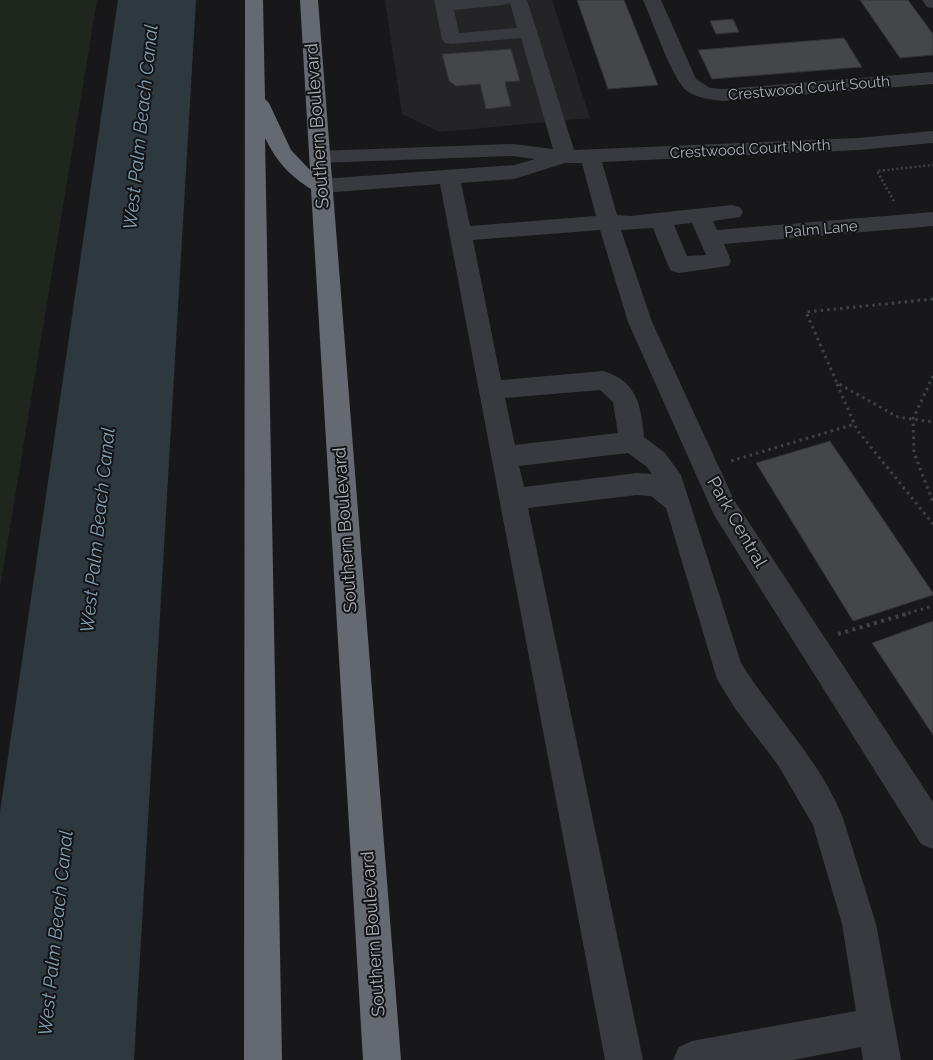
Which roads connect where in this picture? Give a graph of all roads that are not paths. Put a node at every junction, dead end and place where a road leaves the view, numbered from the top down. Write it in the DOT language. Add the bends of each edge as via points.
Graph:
graph roads {
  1 [pos="254,0"];
  2 [pos="308,0"];
  3 [pos="503,0"];
  4 [pos="518,0"];
  5 [pos="652,0"];
  6 [pos="931,0"];
  7 [pos="443,3"];
  8 [pos="933,3"];
  9 [pos="528,32"];
  10 [pos="933,78"];
  11 [pos="255,95"];
  12 [pos="933,137"];
  13 [pos="320,157"];
  14 [pos="578,157"];
  15 [pos="449,177"];
  16 [pos="322,186"];
  17 [pos="732,212"];
  18 [pos="700,216"];
  19 [pos="933,219"];
  20 [pos="662,220"];
  21 [pos="609,222"];
  22 [pos="461,234"];
  23 [pos="710,238"];
  24 [pos="492,390"];
  25 [pos="632,442"];
  26 [pos="505,457"];
  27 [pos="514,499"];
  28 [pos="677,501"];
  29 [pos="933,832"];
  30 [pos="880,1043"];
  31 [pos="263,1060"];
  32 [pos="382,1060"];
  33 [pos="624,1060"];
  34 [pos="692,1060"];
  1 -- 11 [label="highway"];
  2 -- 13 [label="highway, Southern Boulevard"];
  3 -- 7 [label="street"];
  4 -- 9 [label="street, Park Central"];
  5 -- 10 [label="street, Crestwood Court South" via="687,80 705,92 724,95"];
  6 -- 8 [label="street"];
  7 -- 9 [label="street" via="452,38"];
  9 -- 14 [label="street, Park Central"];
  11 -- 16 [label="highway" via="282,152 299,172"];
  11 -- 31 [label="highway"];
  12 -- 14 [label="street, Crestwood Court North" via="858,144"];
  13 -- 14 [label="street, Crestwood Court North" via="513,150"];
  13 -- 16 [label="highway, Southern Boulevard"];
  14 -- 15 [label="street, Crestwood Court North" via="514,172"];
  14 -- 21 [label="street, Park Central"];
  15 -- 16 [label="street, Crestwood Court North"];
  15 -- 22 [label="street"];
  16 -- 32 [label="highway, Southern Boulevard"];
  17 -- 18 [label="street"];
  18 -- 20 [label="street"];
  18 -- 23 [label="street"];
  19 -- 23 [label="street, Palm Lane"];
  20 -- 21 [label="street"];
  20 -- 23 [label="street" via="679,265 720,261"];
  21 -- 22 [label="street"];
  21 -- 29 [label="street, Park Central" via="640,322 724,507"];
  22 -- 24 [label="street"];
  24 -- 25 [label="street" via="603,380 616,386 627,403"];
  24 -- 26 [label="street"];
  25 -- 26 [label="street"];
  25 -- 28 [label="street" via="656,460 672,483"];
  26 -- 27 [label="street"];
  27 -- 28 [label="street" via="637,484 657,486"];
  27 -- 33 [label="street"];
  28 -- 30 [label="street" via="728,670 788,754 826,818 859,924"];
  30 -- 34 [label="street"];
}
